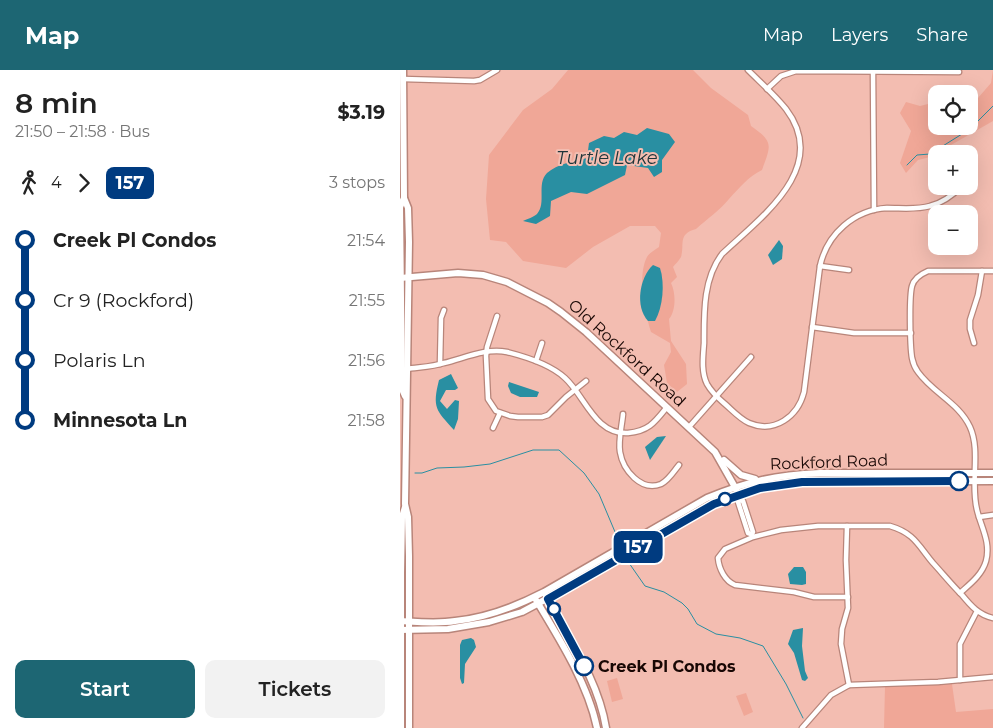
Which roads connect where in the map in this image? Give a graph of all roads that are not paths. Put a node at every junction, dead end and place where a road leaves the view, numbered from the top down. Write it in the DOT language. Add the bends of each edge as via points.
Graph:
graph roads {
  1 [pos="403,70"];
  2 [pos="497,70"];
  3 [pos="748,70"];
  4 [pos="873,72"];
  5 [pos="959,72"];
  6 [pos="403,79"];
  7 [pos="767,88"];
  8 [pos="402,174"];
  9 [pos="952,195"];
  10 [pos="404,198"];
  11 [pos="874,210"];
  12 [pos="820,266"];
  13 [pos="849,270"];
  14 [pos="982,270"];
  15 [pos="993,271"];
  16 [pos="400,278"];
  17 [pos="409,278"];
  18 [pos="444,310"];
  19 [pos="497,316"];
  20 [pos="812,326"];
  21 [pos="911,333"];
  22 [pos="542,343"];
  23 [pos="974,343"];
  24 [pos="486,352"];
  25 [pos="751,357"];
  26 [pos="536,362"];
  27 [pos="440,364"];
  28 [pos="403,369"];
  29 [pos="586,380"];
  30 [pos="576,389"];
  31 [pos="716,396"];
  32 [pos="667,406"];
  33 [pos="500,413"];
  34 [pos="622,414"];
  35 [pos="689,427"];
  36 [pos="493,428"];
  37 [pos="622,433"];
  38 [pos="716,452"];
  39 [pos="679,465"];
  40 [pos="974,473"];
  41 [pos="993,473"];
  42 [pos="761,479"];
  43 [pos="993,481"];
  44 [pos="974,482"];
  45 [pos="735,486"];
  46 [pos="740,497"];
  47 [pos="405,504"];
  48 [pos="993,515"];
  49 [pos="979,517"];
  50 [pos="847,526"];
  51 [pos="752,536"];
  52 [pos="986,561"];
  53 [pos="993,563"];
  54 [pos="544,592"];
  55 [pos="960,593"];
  56 [pos="534,597"];
  57 [pos="848,597"];
  58 [pos="548,599"];
  59 [pos="538,604"];
  60 [pos="977,611"];
  61 [pos="993,618"];
  62 [pos="400,621"];
  63 [pos="409,622"];
  64 [pos="400,630"];
  65 [pos="409,630"];
  66 [pos="993,677"];
  67 [pos="960,680"];
  68 [pos="849,685"];
  69 [pos="400,704"];
  70 [pos="401,728"];
  71 [pos="408,728"];
  72 [pos="597,728"];
  73 [pos="606,728"];
  74 [pos="802,728"];
  1 -- 6 [label="main road"];
  2 -- 6 [label="street" via="474,81"];
  3 -- 7 [label="street"];
  4 -- 5 [label="street"];
  4 -- 7 [label="street" via="790,72"];
  4 -- 11 [label="street"];
  6 -- 8 [label="main road"];
  7 -- 31 [label="street" via="793,119 799,140 799,161 786,190 722,254 712,272 704,313 703,364 705,378"];
  8 -- 10 [label="main road"];
  9 -- 11 [label="street" via="931,206"];
  10 -- 16 [label="main road" via="400,207"];
  10 -- 17 [label="main road" via="408,208"];
  11 -- 12 [label="street" via="854,218 837,232 825,250"];
  12 -- 13 [label="street"];
  12 -- 20 [label="street"];
  14 -- 15 [label="street"];
  14 -- 21 [label="street" via="928,271 918,277 911,292"];
  14 -- 23 [label="street" via="970,320"];
  16 -- 17 [label="main road, Old Rockford Road"];
  16 -- 28 [label="main road"];
  17 -- 28 [label="main road"];
  17 -- 32 [label="main road, Old Rockford Road" via="471,273 507,282 574,322"];
  18 -- 27 [label="street"];
  19 -- 24 [label="street"];
  20 -- 21 [label="street" via="854,333"];
  20 -- 31 [label="street" via="804,392 794,413 782,422 765,426 751,424"];
  21 -- 40 [label="street" via="912,360 918,373 961,412 971,430"];
  22 -- 26 [label="street"];
  24 -- 26 [label="street" via="504,352"];
  24 -- 27 [label="street"];
  24 -- 33 [label="street" via="488,399"];
  25 -- 31 [label="street"];
  26 -- 30 [label="street" via="558,371"];
  27 -- 28 [label="street"];
  28 -- 47 [label="main road"];
  29 -- 30 [label="street"];
  30 -- 33 [label="street" via="553,412 542,417"];
  30 -- 37 [label="street" via="600,423"];
  31 -- 35 [label="street"];
  32 -- 35 [label="main road, Old Rockford Road"];
  32 -- 37 [label="street" via="649,427"];
  33 -- 36 [label="street"];
  34 -- 37 [label="street"];
  35 -- 38 [label="main road, Old Rockford Road"];
  37 -- 39 [label="street" via="622,461 640,483 649,485 666,481"];
  38 -- 42 [label="main road" via="741,475"];
  38 -- 45 [label="main road, Old Rockford Road"];
  40 -- 41 [label="main road, Rockford Road"];
  40 -- 42 [label="main road, Rockford Road" via="820,473"];
  40 -- 44 [label="street"];
  42 -- 45 [label="main road, Rockford Road"];
  43 -- 44 [label="main road, Rockford Road"];
  44 -- 46 [label="main road, Rockford Road" via="802,482 777,485"];
  44 -- 49 [label="street"];
  45 -- 46 [label="main road, Old Rockford Road"];
  45 -- 54 [label="main road, Rockford Road" via="707,498"];
  46 -- 51 [label="street, Old Rockford Road"];
  46 -- 58 [label="main road, Rockford Road" via="707,507"];
  47 -- 62 [label="main road"];
  47 -- 63 [label="main road" via="408,517"];
  48 -- 49 [label="street"];
  49 -- 52 [label="street" via="987,542"];
  50 -- 51 [label="street" via="789,528"];
  50 -- 55 [label="street" via="898,528 912,537"];
  50 -- 57 [label="street"];
  51 -- 57 [label="street" via="720,554 718,563 730,583 814,597"];
  52 -- 53 [label="street"];
  52 -- 55 [label="street" via="978,576"];
  54 -- 56 [label="main road, Rockford Road"];
  54 -- 58 [label="main road"];
  55 -- 60 [label="street"];
  56 -- 59 [label="main road"];
  56 -- 63 [label="main road, Rockford Road" via="470,619"];
  57 -- 68 [label="street" via="841,644"];
  58 -- 59 [label="main road, Rockford Road"];
  58 -- 73 [label="main road" via="598,697"];
  59 -- 65 [label="main road, Rockford Road" via="506,618 477,625"];
  59 -- 72 [label="main road" via="571,660"];
  60 -- 61 [label="street"];
  60 -- 67 [label="street" via="960,644"];
  62 -- 63 [label="main road, Rockford Road"];
  62 -- 64 [label="main road"];
  63 -- 65 [label="main road"];
  64 -- 65 [label="main road, Rockford Road"];
  64 -- 69 [label="main road"];
  65 -- 71 [label="main road"];
  66 -- 67 [label="street"];
  67 -- 68 [label="street"];
  68 -- 74 [label="street" via="831,695"];
  69 -- 70 [label="main road"];
}
